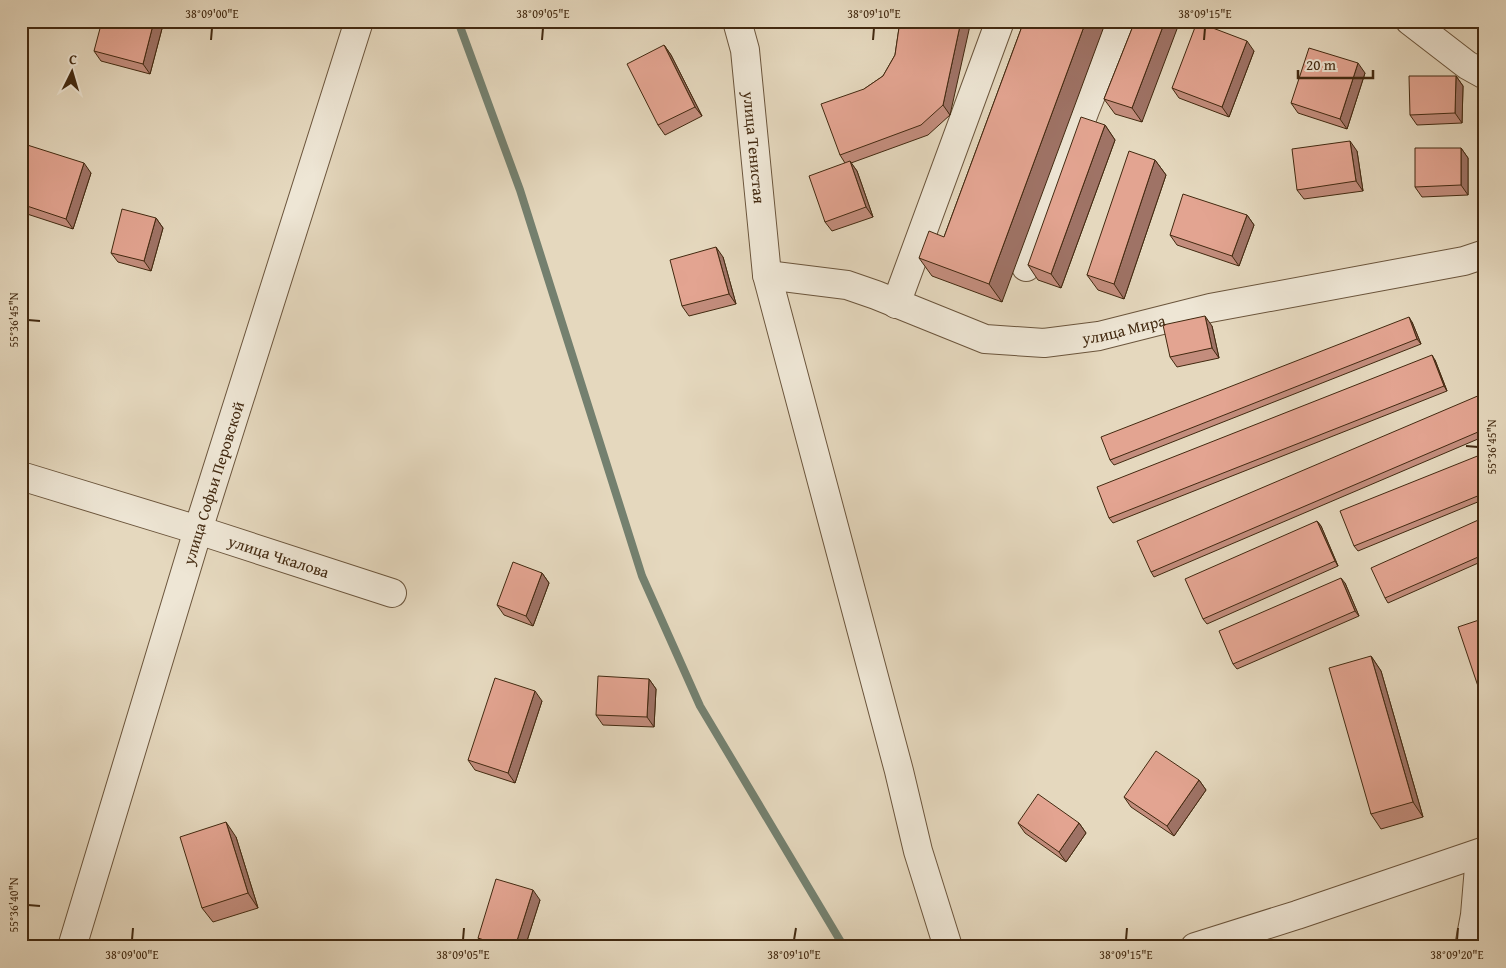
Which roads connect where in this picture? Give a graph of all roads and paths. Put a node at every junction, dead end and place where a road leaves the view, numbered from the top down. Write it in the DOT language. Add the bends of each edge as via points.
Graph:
graph roads {
  1 [pos="360,21"];
  2 [pos="737,21"];
  3 [pos="1000,21"];
  4 [pos="1121,21"];
  5 [pos="1410,21"];
  6 [pos="1485,75"];
  7 [pos="1485,254"];
  8 [pos="1026,267"];
  9 [pos="767,275"];
  10 [pos="896,304"];
  11 [pos="21,476"];
  12 [pos="198,530"];
  13 [pos="392,593"];
  14 [pos="1485,851"];
  15 [pos="1485,860"];
  16 [pos="72,947"];
  17 [pos="948,947"];
  18 [pos="1195,947"];
  19 [pos="1469,947"];
  1 -- 12 [label="street, улица Софьи Перовской"];
  2 -- 9 [label="street, улица Тенистая" via="745,50"];
  3 -- 10 [label="street"];
  4 -- 8 [label="street"];
  5 -- 6 [label="street" via="1467,66"];
  7 -- 10 [label="street, улица Мира" via="1464,261 1210,308 1099,336 1044,343 985,339"];
  9 -- 10 [label="street, улица Мира" via="846,285"];
  9 -- 17 [label="street, улица Тенистая" via="918,852"];
  11 -- 12 [label="street, улица Чкалова"];
  12 -- 13 [label="street, улица Чкалова"];
  12 -- 16 [label="street, улица Софьи Перовской"];
  14 -- 18 [label="street"];
  15 -- 19 [label="street" via="1479,867"];
}
